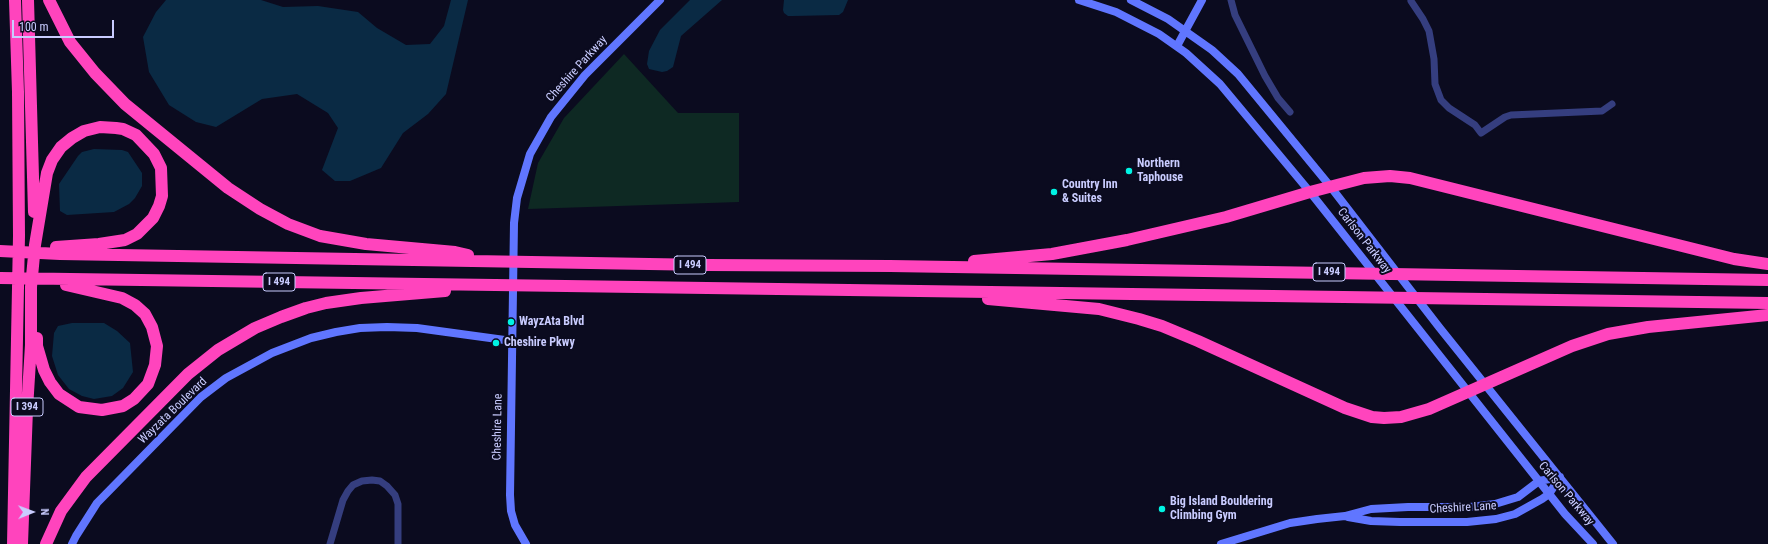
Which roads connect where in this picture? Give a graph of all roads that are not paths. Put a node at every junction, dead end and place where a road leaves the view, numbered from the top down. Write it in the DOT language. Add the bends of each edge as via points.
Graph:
graph roads {
  1 [pos="15,0"];
  2 [pos="28,0"];
  3 [pos="49,0"];
  4 [pos="660,0"];
  5 [pos="1079,0"];
  6 [pos="1131,0"];
  7 [pos="1202,0"];
  8 [pos="1231,0"];
  9 [pos="1410,0"];
  10 [pos="1185,31"];
  11 [pos="1177,46"];
  12 [pos="1612,104"];
  13 [pos="1290,112"];
  14 [pos="1330,186"];
  15 [pos="1310,192"];
  16 [pos="33,248"];
  17 [pos="60,250"];
  18 [pos="0,251"];
  19 [pos="491,260"];
  20 [pos="1768,264"];
  21 [pos="890,266"];
  22 [pos="32,274"];
  23 [pos="0,278"];
  24 [pos="1768,280"];
  25 [pos="59,282"];
  26 [pos="500,286"];
  27 [pos="893,292"];
  28 [pos="1768,303"];
  29 [pos="513,308"];
  30 [pos="1768,315"];
  31 [pos="512,341"];
  32 [pos="1485,384"];
  33 [pos="1468,391"];
  34 [pos="1560,477"];
  35 [pos="1539,481"];
  36 [pos="1549,494"];
  37 [pos="1345,516"];
  38 [pos="13,544"];
  39 [pos="22,544"];
  40 [pos="46,544"];
  41 [pos="72,544"];
  42 [pos="330,544"];
  43 [pos="398,544"];
  44 [pos="526,544"];
  45 [pos="1221,544"];
  46 [pos="1593,544"];
  47 [pos="1613,544"];
  1 -- 38 [label="highway" via="19,243"];
  2 -- 16 [label="highway"];
  3 -- 19 [label="highway" via="70,42 94,74 125,104 228,188 260,209 288,224 320,236 366,244 455,252"];
  4 -- 29 [label="street, Cheshire Parkway" via="585,75 555,111 540,135 523,174 517,198 513,244"];
  5 -- 11 [label="street, Carlson Parkway" via="1130,19"];
  6 -- 10 [label="street, Carlson Parkway" via="1162,15"];
  7 -- 10 [label="street"];
  8 -- 13 [label="street" via="1235,15 1265,76"];
  9 -- 12 [label="street" via="1423,19 1433,45 1438,102 1475,125 1481,133 1511,115 1602,111"];
  10 -- 11 [label="street"];
  10 -- 14 [label="street, Carlson Parkway" via="1212,50 1238,74"];
  11 -- 15 [label="street, Carlson Parkway" via="1220,84"];
  14 -- 15 [label="highway"];
  14 -- 20 [label="highway" via="1364,178 1401,176 1734,259"];
  14 -- 32 [label="street, Carlson Parkway"];
  15 -- 21 [label="highway" via="1196,226 1068,252"];
  15 -- 33 [label="street, Carlson Parkway"];
  16 -- 17 [label="highway"];
  16 -- 17 [label="highway" via="47,173 52,160 62,147 84,131 100,127 123,129 136,135 154,154 161,168 162,196 153,218 137,234 125,240"];
  16 -- 18 [label="highway"];
  16 -- 22 [label="highway, I 394"];
  17 -- 19 [label="highway, I 494"];
  19 -- 21 [label="highway, I 494"];
  21 -- 24 [label="highway, I 494"];
  22 -- 23 [label="highway"];
  22 -- 25 [label="highway"];
  22 -- 25 [label="highway" via="36,286 37,346 44,370 54,388 74,405 91,410 123,406 145,389 155,365 156,339 149,320 135,305 122,298"];
  22 -- 39 [label="highway, I 394"];
  25 -- 26 [label="highway, I 494" via="333,282"];
  26 -- 27 [label="highway, I 494"];
  26 -- 40 [label="highway" via="326,303 281,317 234,340 194,368 86,477 61,511"];
  27 -- 28 [label="highway, I 494" via="983,291"];
  27 -- 33 [label="highway" via="1091,308 1133,317 1178,332 1345,408 1372,417 1396,417 1420,412"];
  29 -- 31 [label="street, Cheshire Lane"];
  30 -- 32 [label="highway" via="1715,319 1608,334 1572,346"];
  31 -- 41 [label="street, Wayzata Boulevard" via="417,328 387,327 336,332 311,338 272,353 226,378 201,397 97,503"];
  31 -- 44 [label="street, Cheshire Lane" via="511,511 515,525"];
  32 -- 33 [label="highway"];
  32 -- 34 [label="street, Carlson Parkway"];
  33 -- 35 [label="street, Carlson Parkway"];
  34 -- 35 [label="street, Cheshire Lane"];
  34 -- 36 [label="street, Cheshire Lane"];
  34 -- 47 [label="street, Carlson Parkway"];
  35 -- 36 [label="street, Carlson Parkway"];
  35 -- 37 [label="street, Cheshire Lane" via="1518,496 1487,506 1371,509"];
  36 -- 37 [label="street, Cheshire Lane" via="1515,514 1489,520 1387,522"];
  36 -- 46 [label="street, Carlson Parkway"];
  37 -- 45 [label="street, Cheshire Lane" via="1290,523"];
  42 -- 43 [label="street" via="343,500 353,485 372,480 380,481 395,495 398,504"];
}
